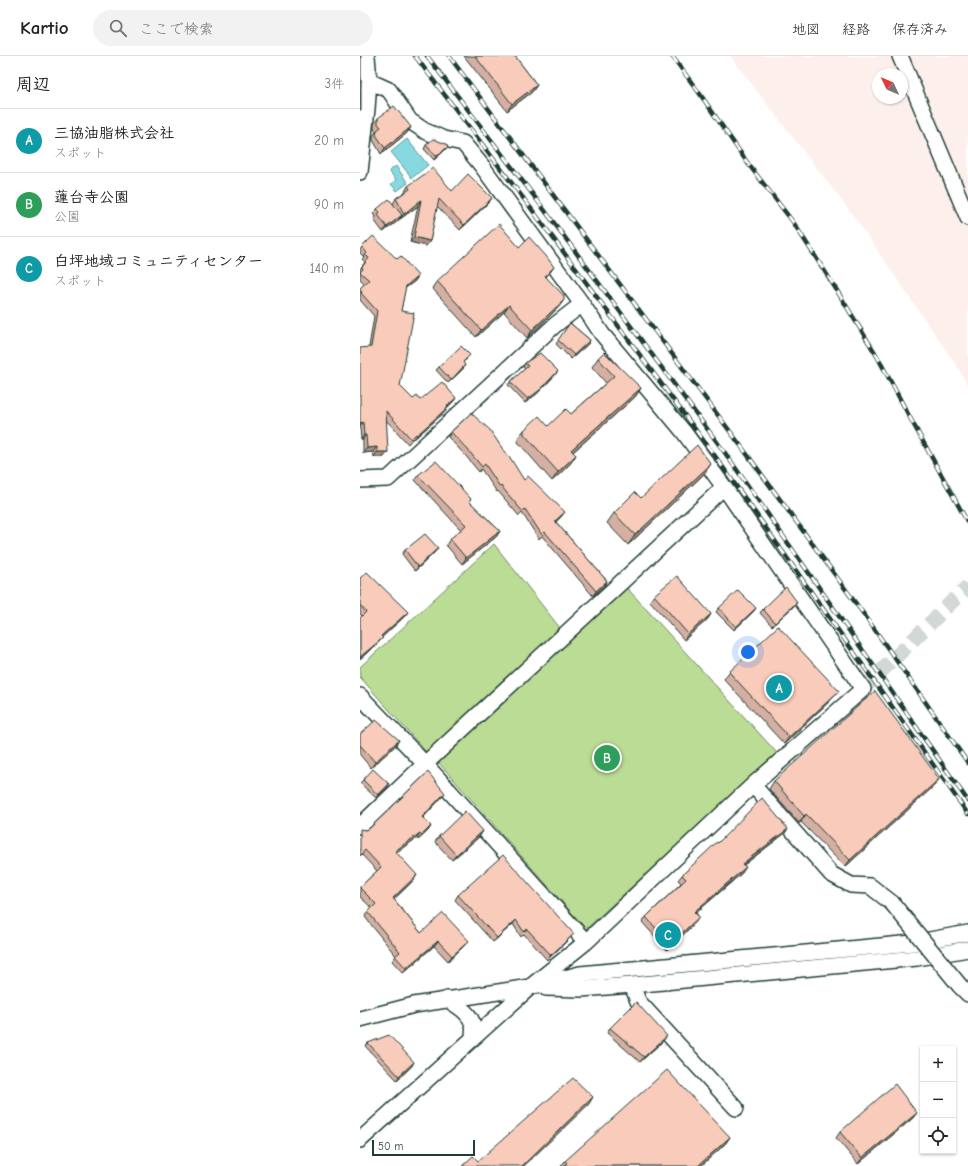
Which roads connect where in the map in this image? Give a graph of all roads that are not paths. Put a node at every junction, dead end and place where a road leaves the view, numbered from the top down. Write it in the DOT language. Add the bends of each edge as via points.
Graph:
graph roads {
  1 [pos="367,56"];
  2 [pos="900,56"];
  3 [pos="369,81"];
  4 [pos="360,172"];
  5 [pos="968,218"];
  6 [pos="582,304"];
  7 [pos="360,480"];
  8 [pos="724,487"];
  9 [pos="360,696"];
  10 [pos="425,764"];
  11 [pos="753,785"];
  12 [pos="360,826"];
  13 [pos="968,933"];
  14 [pos="586,942"];
  15 [pos="968,948"];
  16 [pos="632,985"];
  17 [pos="530,987"];
  18 [pos="964,990"];
  19 [pos="447,1000"];
  20 [pos="360,1019"];
  21 [pos="473,1038"];
  22 [pos="736,1108"];
  23 [pos="360,1140"];
  1 -- 3 [label="street"];
  2 -- 5 [label="street"];
  3 -- 4 [label="street"];
  3 -- 6 [label="street" via="389,90 410,121 425,131 463,143"];
  6 -- 7 [label="street" via="555,325 388,479"];
  6 -- 8 [label="street" via="602,334 683,431"];
  8 -- 10 [label="street"];
  8 -- 11 [label="street" via="863,689"];
  9 -- 10 [label="street"];
  10 -- 12 [label="street"];
  10 -- 14 [label="street"];
  11 -- 14 [label="street"];
  11 -- 18 [label="street, bridge" via="831,874 850,885 870,886 892,903"];
  13 -- 17 [label="street" via="912,943 580,974"];
  14 -- 17 [label="street"];
  15 -- 16 [label="street" via="917,958"];
  16 -- 17 [label="street" via="581,989"];
  16 -- 22 [label="street" via="638,1001"];
  17 -- 19 [label="street"];
  17 -- 21 [label="street"];
  19 -- 20 [label="street" via="414,1005"];
  19 -- 21 [label="street" via="469,1015 474,1025"];
  21 -- 23 [label="street"];
}
